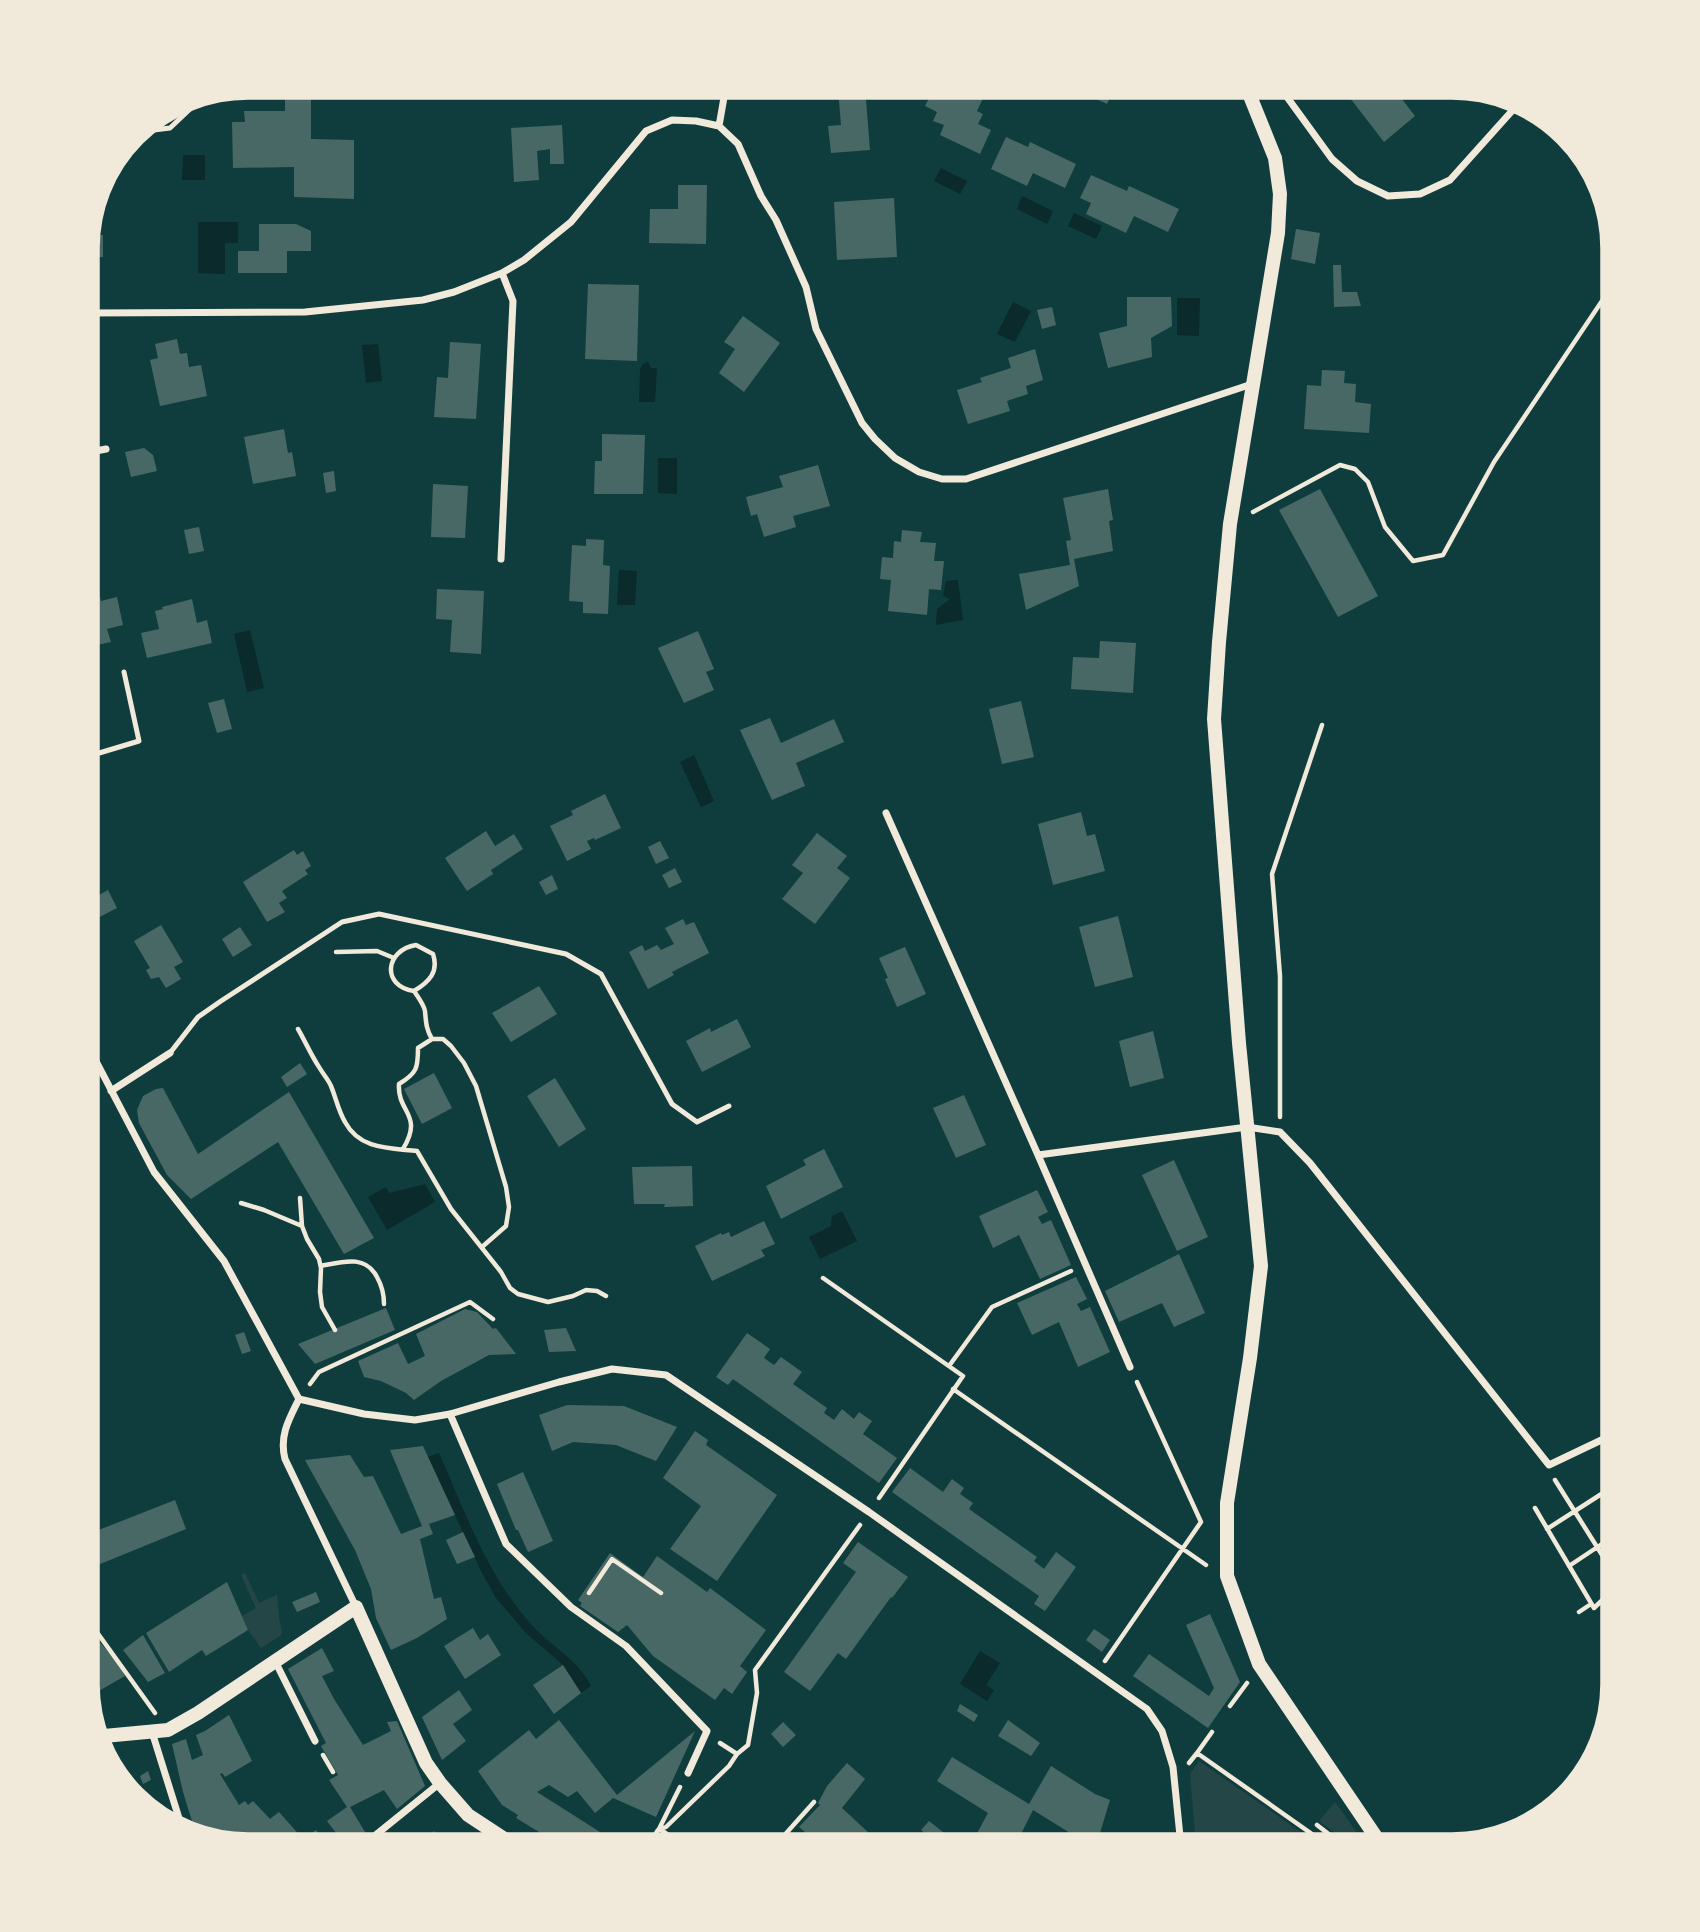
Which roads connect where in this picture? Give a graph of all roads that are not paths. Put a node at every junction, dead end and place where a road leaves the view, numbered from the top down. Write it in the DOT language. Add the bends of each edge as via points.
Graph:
graph roads {
  1 [pos="724,98"];
  2 [pos="1251,98"];
  3 [pos="1288,98"];
  4 [pos="1512,111"];
  5 [pos="187,112"];
  6 [pos="719,126"];
  7 [pos="156,130"];
  8 [pos="502,273"];
  9 [pos="98,313"];
  10 [pos="1253,384"];
  11 [pos="106,449"];
  12 [pos="98,451"];
  13 [pos="501,559"];
  14 [pos="124,672"];
  15 [pos="98,753"];
  16 [pos="886,813"];
  17 [pos="170,1053"];
  18 [pos="98,1066"];
  19 [pos="111,1091"];
  20 [pos="730,1106"];
  21 [pos="1247,1127"];
  22 [pos="1038,1155"];
  23 [pos="1130,1367"];
  24 [pos="299,1399"];
  25 [pos="450,1414"];
  26 [pos="1602,1440"];
  27 [pos="356,1607"];
  28 [pos="275,1661"];
  29 [pos="152,1732"];
  30 [pos="108,1736"];
  31 [pos="315,1741"];
  32 [pos="688,1773"];
  33 [pos="440,1783"];
  34 [pos="178,1816"];
  35 [pos="377,1834"];
  36 [pos="497,1834"];
  37 [pos="1180,1834"];
  38 [pos="1374,1834"];
  1 -- 6 [label="street"];
  2 -- 10 [label="main road" via="1275,158 1280,194 1278,233"];
  3 -- 4 [label="street" via="1332,159 1357,181 1388,196 1420,194 1450,180"];
  5 -- 7 [label="lane" via="170,128"];
  6 -- 8 [label="street" via="672,120 646,131 571,222"];
  6 -- 10 [label="street" via="738,144 776,220 806,287 816,329 862,423 895,458 919,472 942,479 966,479"];
  8 -- 9 [label="street" via="423,300 305,312"];
  8 -- 13 [label="street" via="513,300"];
  10 -- 21 [label="main road" via="1230,524 1214,719"];
  11 -- 12 [label="street"];
  14 -- 15 [label="lane" via="139,741"];
  16 -- 22 [label="street"];
  17 -- 19 [label="street"];
  17 -- 20 [label="lane" via="198,1017 220,1001 342,922 379,914 566,954 601,974 672,1104 697,1122"];
  18 -- 19 [label="street"];
  19 -- 24 [label="street" via="154,1172 224,1261"];
  21 -- 22 [label="street"];
  21 -- 26 [label="street" via="1280,1132 1310,1163 1549,1465"];
  21 -- 38 [label="main road" via="1261,1266 1227,1503 1227,1576 1259,1664"];
  22 -- 23 [label="street"];
  24 -- 25 [label="street" via="415,1420"];
  24 -- 27 [label="street" via="285,1425 285,1459"];
  25 -- 32 [label="street" via="506,1544 571,1607 626,1646 707,1731"];
  25 -- 37 [label="street" via="612,1369 666,1376 869,1511 1147,1709 1162,1731 1173,1767"];
  27 -- 28 [label="main road"];
  27 -- 33 [label="main road" via="426,1763"];
  28 -- 29 [label="main road" via="168,1730"];
  28 -- 31 [label="street"];
  29 -- 30 [label="main road"];
  29 -- 34 [label="street"];
  33 -- 35 [label="street"];
  33 -- 36 [label="main road" via="468,1815"];
}
